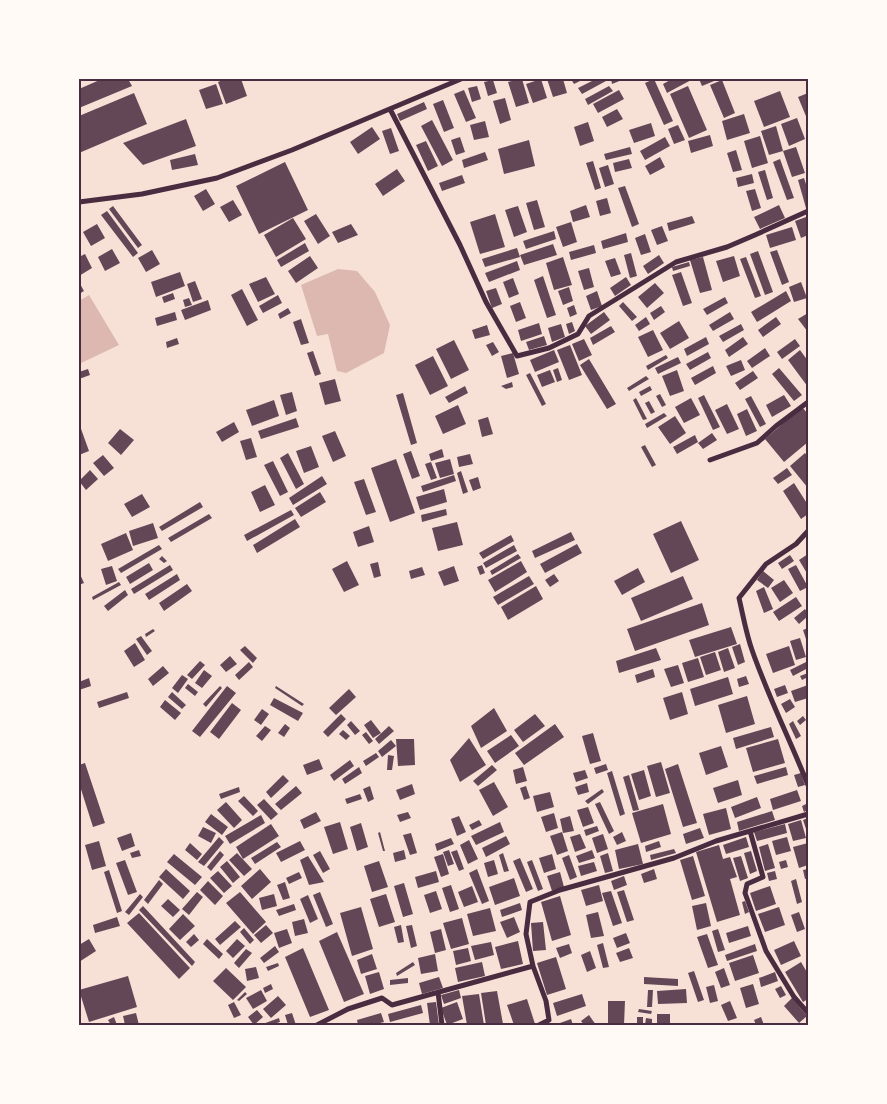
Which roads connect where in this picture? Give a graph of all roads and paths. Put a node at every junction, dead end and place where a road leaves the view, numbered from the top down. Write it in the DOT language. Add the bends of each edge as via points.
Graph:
graph roads {
  1 [pos="461,79"];
  2 [pos="390,109"];
  3 [pos="79,202"];
  4 [pos="808,211"];
  5 [pos="808,402"];
  6 [pos="710,460"];
  7 [pos="808,531"];
  8 [pos="808,785"];
  9 [pos="808,814"];
  10 [pos="750,830"];
  11 [pos="533,966"];
  12 [pos="438,992"];
  13 [pos="808,1013"];
  14 [pos="317,1025"];
  15 [pos="442,1025"];
  16 [pos="539,1025"];
  1 -- 2 [label="street"];
  2 -- 3 [label="street" via="217,178 142,194"];
  2 -- 4 [label="street" via="486,302 517,356 549,348 578,334 589,316 676,262 756,236"];
  5 -- 6 [label="street" via="757,443"];
  7 -- 8 [label="street" via="796,544 766,564 738,598 751,648"];
  9 -- 10 [label="street"];
  10 -- 11 [label="street" via="674,858 560,890 530,902 526,934"];
  10 -- 13 [label="street" via="763,878 747,884 746,893 766,951 794,997"];
  11 -- 12 [label="street"];
  11 -- 16 [label="street" via="546,1001 549,1020"];
  12 -- 14 [label="street" via="392,1005 382,998"];
  12 -- 15 [label="street"];
}
